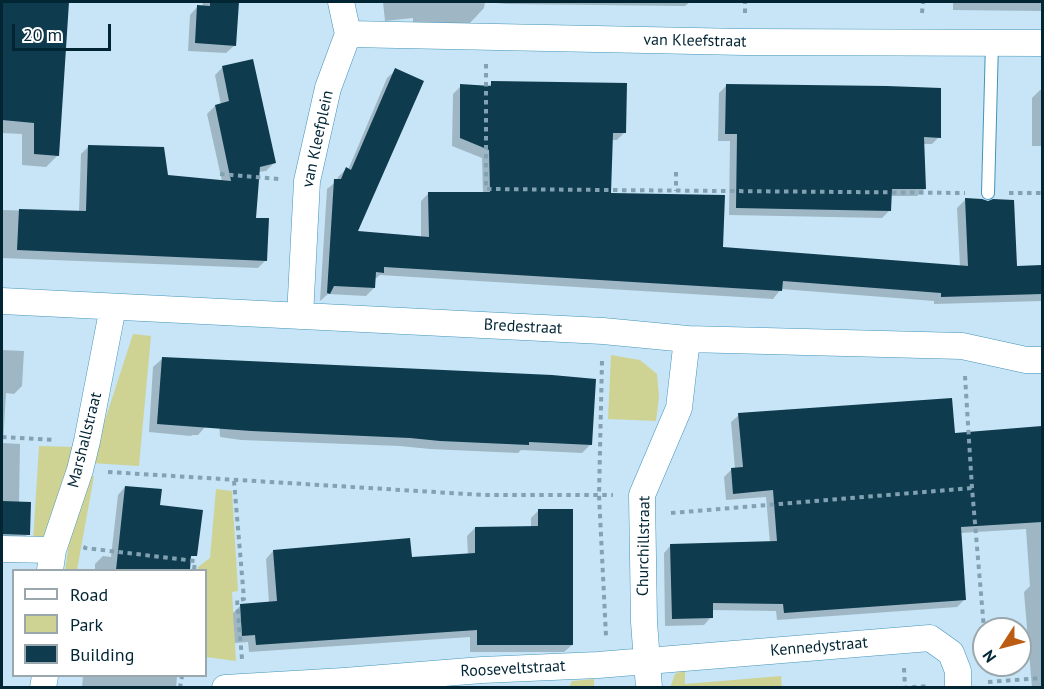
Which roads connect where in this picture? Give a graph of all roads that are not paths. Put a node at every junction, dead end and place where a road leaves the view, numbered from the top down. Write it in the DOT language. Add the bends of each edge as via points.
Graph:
graph roads {
  1 [pos="341,2"];
  2 [pos="348,34"];
  3 [pos="992,43"];
  4 [pos="1042,43"];
  5 [pos="988,193"];
  6 [pos="2,301"];
  7 [pos="113,307"];
  8 [pos="300,316"];
  9 [pos="687,339"];
  10 [pos="1042,360"];
  11 [pos="2,549"];
  12 [pos="52,560"];
  13 [pos="646,660"];
  14 [pos="344,684"];
  15 [pos="958,685"];
  16 [pos="234,687"];
  17 [pos="649,687"];
  1 -- 2 [label="street"];
  2 -- 3 [label="street, van Kleefstraat"];
  2 -- 8 [label="street, van Kleefplein" via="328,88 307,181"];
  3 -- 4 [label="street, van Kleefstraat"];
  3 -- 5 [label="lane"];
  6 -- 7 [label="street, Bredestraat"];
  7 -- 8 [label="street, Bredestraat"];
  7 -- 12 [label="street, Marshallstraat" via="87,441"];
  8 -- 9 [label="street, Bredestraat" via="603,331"];
  9 -- 10 [label="street, Bredestraat" via="931,344"];
  9 -- 13 [label="street, Churchillstraat" via="679,408 642,505"];
  11 -- 12 [label="street"];
  13 -- 14 [label="street, Rooseveltstraat" via="482,670"];
  13 -- 15 [label="street, Kennedystraat" via="930,638 951,653"];
  13 -- 17 [label="street, Churchillstraat"];
  14 -- 16 [label="street, Rooseveltstraat"];
}
